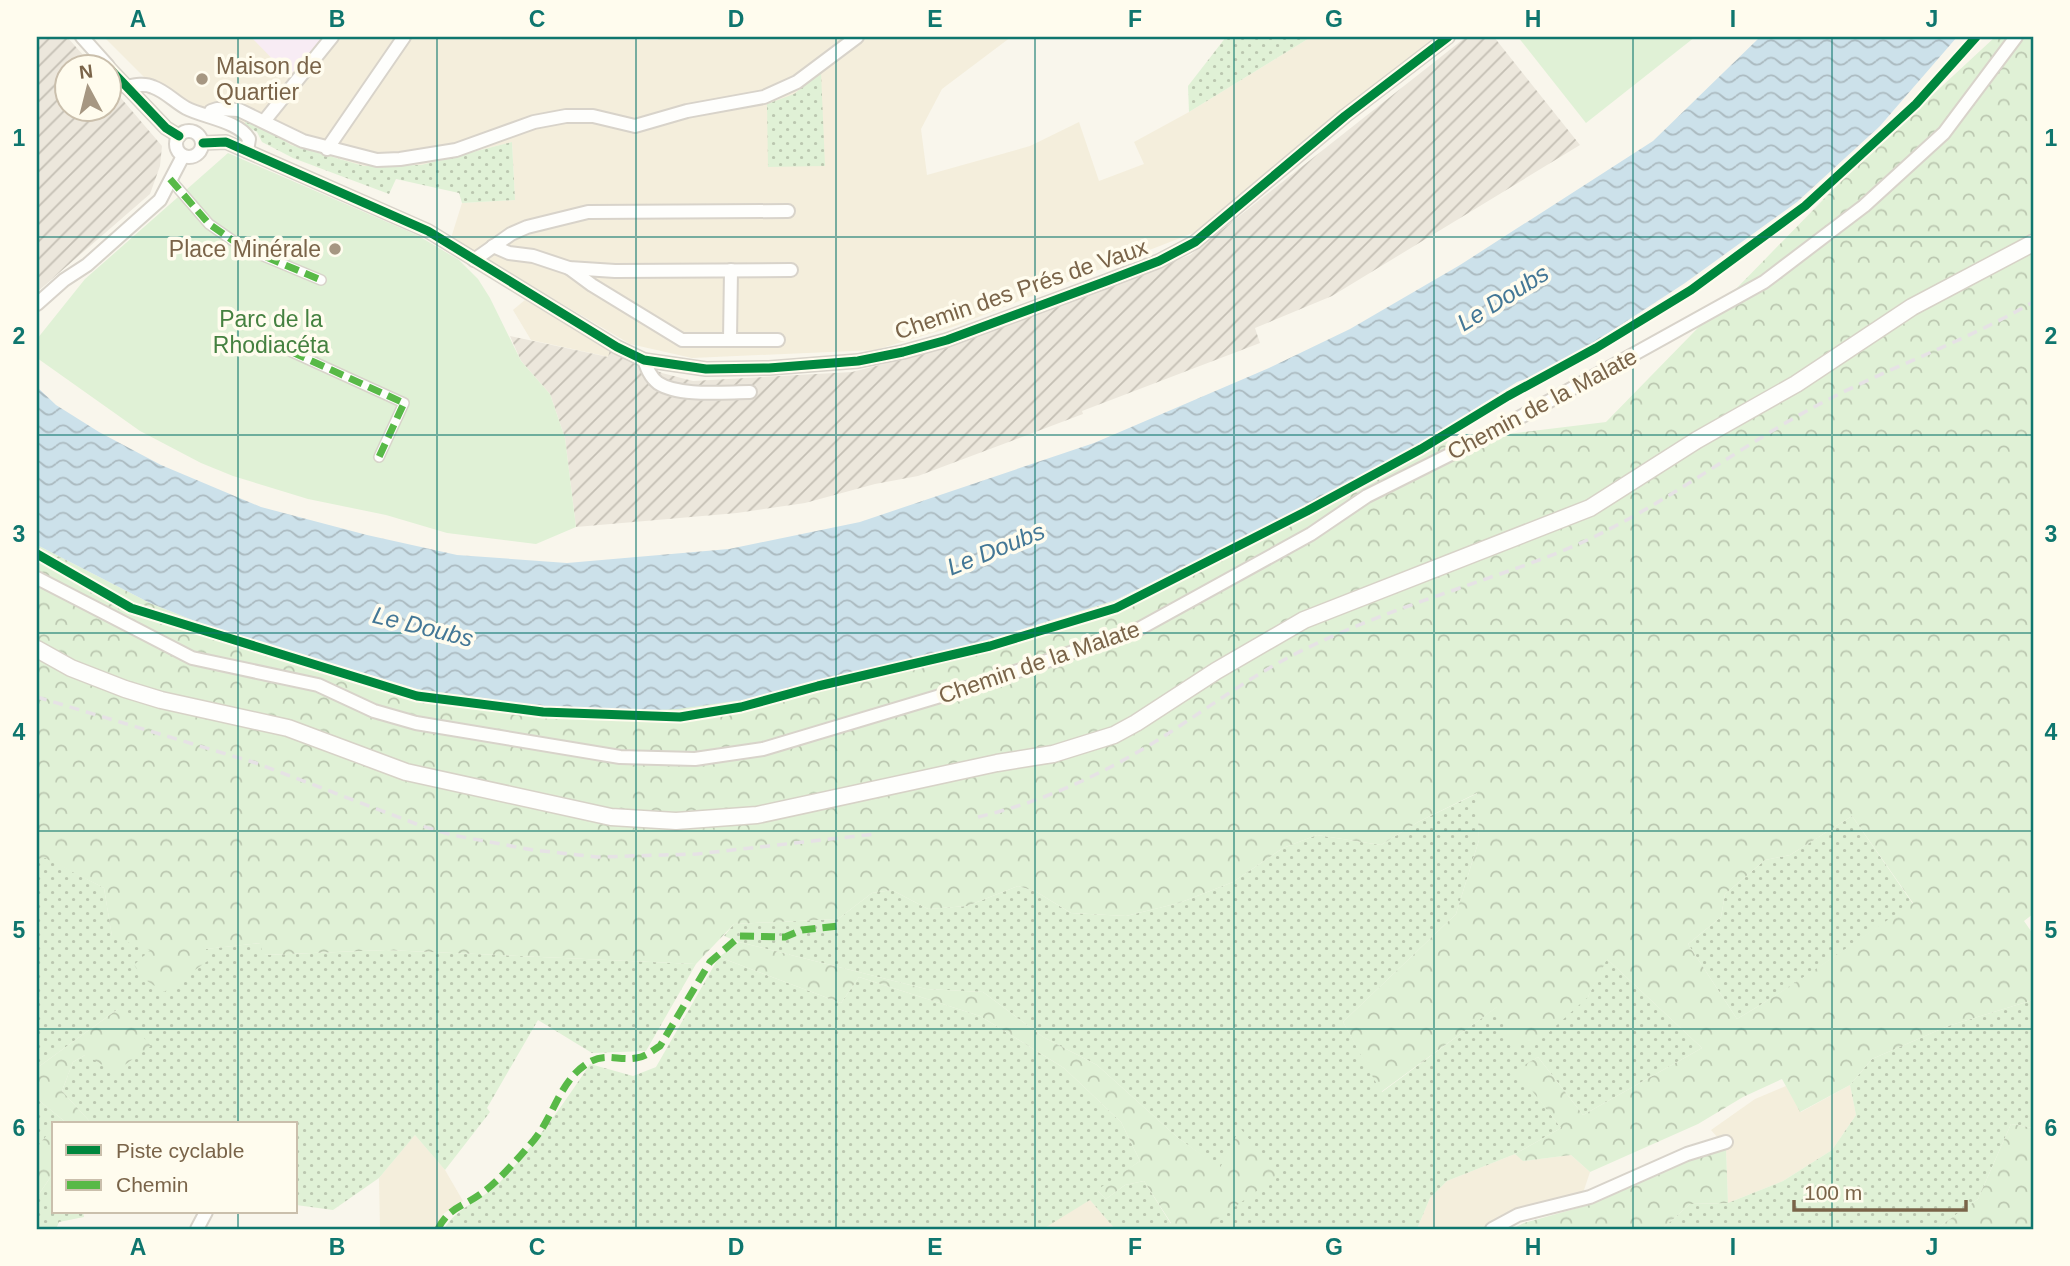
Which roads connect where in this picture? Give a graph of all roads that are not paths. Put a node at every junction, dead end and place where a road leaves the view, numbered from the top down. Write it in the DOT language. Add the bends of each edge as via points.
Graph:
graph roads {
  1 [pos="82,37"];
  2 [pos="332,37"];
  3 [pos="404,37"];
  4 [pos="857,37"];
  5 [pos="1448,37"];
  6 [pos="2016,37"];
  7 [pos="95,52"];
  8 [pos="122,83"];
  9 [pos="126,87"];
  10 [pos="209,116"];
  11 [pos="265,120"];
  12 [pos="179,136"];
  13 [pos="203,143"];
  14 [pos="327,149"];
  15 [pos="247,151"];
  16 [pos="183,156"];
  17 [pos="170,179"];
  18 [pos="788,211"];
  19 [pos="2033,243"];
  20 [pos="493,246"];
  21 [pos="474,260"];
  22 [pos="569,268"];
  23 [pos="731,270"];
  24 [pos="791,271"];
  25 [pos="321,280"];
  26 [pos="37,304"];
  27 [pos="778,340"];
  28 [pos="730,341"];
  29 [pos="292,352"];
  30 [pos="644,360"];
  31 [pos="750,392"];
  32 [pos="379,457"];
  33 [pos="37,578"];
  34 [pos="37,649"];
  35 [pos="1726,1142"];
  36 [pos="1492,1229"];
  1 -- 7 [label="street"];
  2 -- 11 [label="street"];
  3 -- 14 [label="street"];
  4 -- 14 [label="street" via="797,82 764,97 635,126 593,116 566,116 534,122 456,150 400,159 377,160"];
  5 -- 30 [label="street, Chemin des Prés de Vaux" via="1195,242 1159,261 947,340 858,361 706,369"];
  6 -- 33 [label="street, Chemin de la Malate" via="1944,133 1864,206 1764,282 1479,440 1367,496 1311,534 1137,630 977,685 763,749 695,760 620,757 416,723 374,711 318,685 192,658"];
  8 -- 9 [label="street"];
  9 -- 10 [label="street" via="153,86 188,109"];
  9 -- 12 [label="street"];
  10 -- 11 [label="street" via="217,109 239,110"];
  10 -- 15 [label="street" via="248,135"];
  11 -- 14 [label="street"];
  12 -- 13 [label="street" via="191,131"];
  12 -- 16 [label="street" via="177,149"];
  13 -- 15 [label="street, Chemin des Prés de Vaux" via="226,142"];
  13 -- 16 [label="street" via="195,156"];
  15 -- 21 [label="street, Chemin des Prés de Vaux" via="428,231"];
  16 -- 17 [label="street"];
  17 -- 25 [label="street" via="209,224 242,247"];
  17 -- 26 [label="street" via="160,200"];
  18 -- 20 [label="street" via="588,212 527,227"];
  19 -- 34 [label="main road" via="1912,307 1796,384 1590,508 1304,620 1114,735 1053,754 757,815 676,821 621,818 406,772 288,728 125,689"];
  20 -- 21 [label="street"];
  20 -- 22 [label="street"];
  21 -- 30 [label="street, Chemin des Prés de Vaux"];
  22 -- 23 [label="street"];
  22 -- 28 [label="street" via="682,340"];
  23 -- 24 [label="street"];
  23 -- 28 [label="street"];
  27 -- 28 [label="street"];
  29 -- 32 [label="street" via="404,403"];
  30 -- 31 [label="street" via="659,384 680,391"];
  35 -- 36 [label="street" via="1686,1154 1590,1197 1518,1215"];
}
